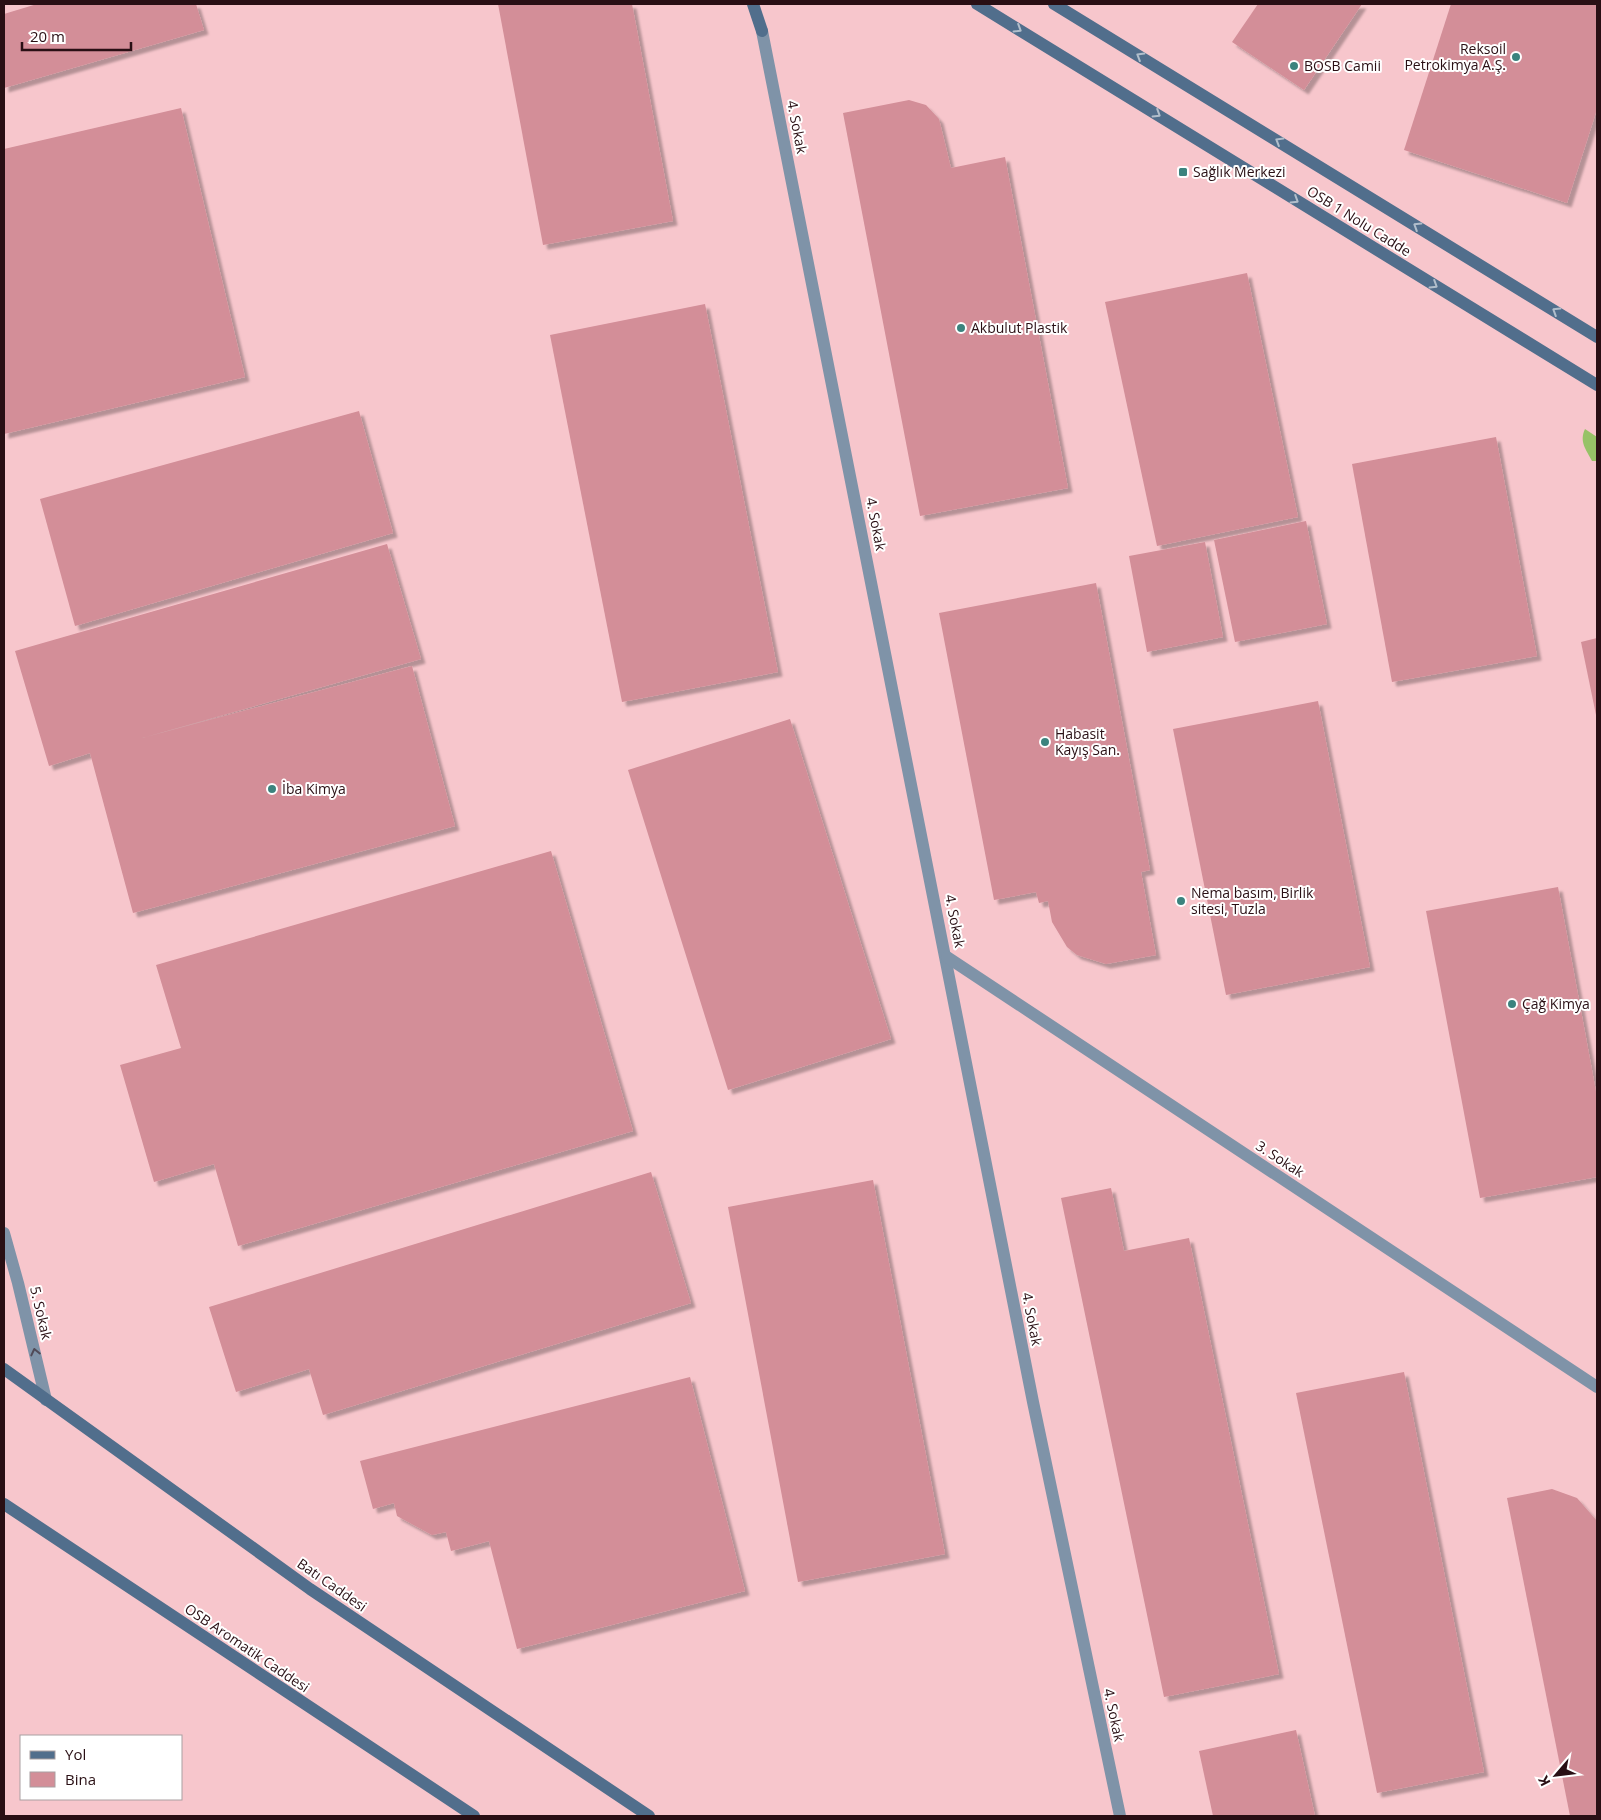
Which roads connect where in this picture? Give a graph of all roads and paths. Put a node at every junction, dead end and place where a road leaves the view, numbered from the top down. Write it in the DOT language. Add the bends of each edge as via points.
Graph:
graph roads {
  1 [pos="753,4"];
  2 [pos="763,4"];
  3 [pos="977,4"];
  4 [pos="1054,4"];
  5 [pos="762,31"];
  6 [pos="1597,337"];
  7 [pos="1597,386"];
  8 [pos="947,957"];
  9 [pos="4,1233"];
  10 [pos="4,1369"];
  11 [pos="1597,1387"];
  12 [pos="46,1400"];
  13 [pos="4,1504"];
  14 [pos="474,1816"];
  15 [pos="649,1816"];
  16 [pos="1120,1816"];
  1 -- 5 [label="street"];
  2 -- 5 [label="street"];
  3 -- 7 [label="street, OSB 1 Nolu Cadde, one-way"];
  6 -- 4 [label="street, OSB 1 Nolu Cadde, one-way"];
  5 -- 8 [label="street, 4. Sokak"];
  8 -- 11 [label="street, 3. Sokak"];
  8 -- 16 [label="street, 4. Sokak" via="1034,1402"];
  12 -- 9 [label="street, 5. Sokak, one-way"];
  10 -- 12 [label="street, Batı Caddesi"];
  12 -- 15 [label="street, Batı Caddesi" via="327,1600"];
  13 -- 14 [label="street, OSB Aromatik Caddesi"];
}
